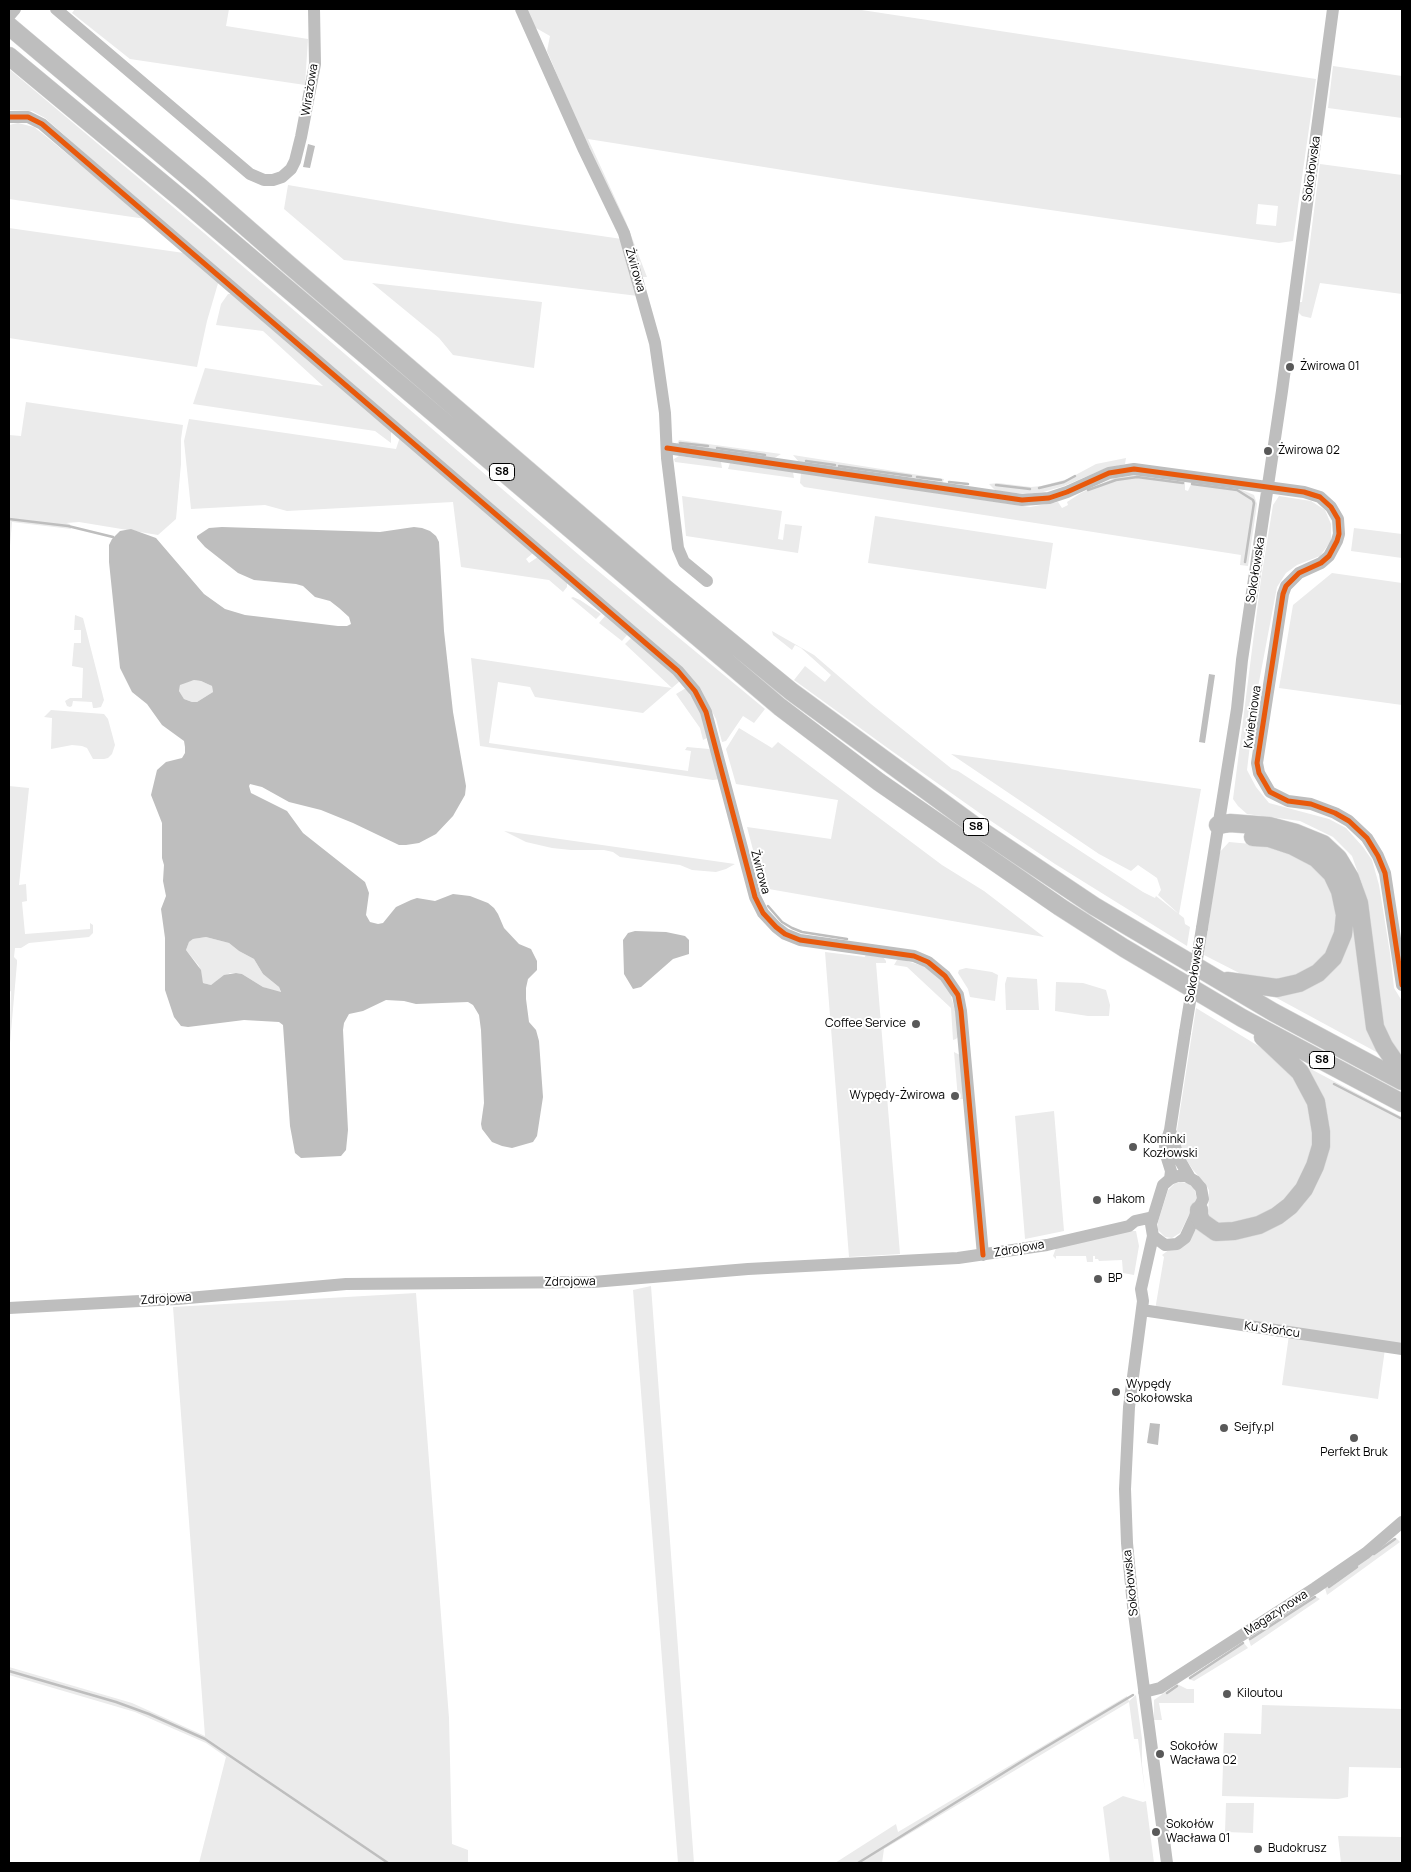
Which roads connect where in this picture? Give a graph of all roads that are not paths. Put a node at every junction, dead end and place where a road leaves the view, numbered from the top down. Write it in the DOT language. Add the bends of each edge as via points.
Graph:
graph roads {
  1 [pos="16,9"];
  2 [pos="56,9"];
  3 [pos="314,9"];
  4 [pos="521,9"];
  5 [pos="1333,9"];
  6 [pos="9,16"];
  7 [pos="9,26"];
  8 [pos="9,56"];
  9 [pos="9,116"];
  10 [pos="667,448"];
  11 [pos="1268,488"];
  12 [pos="707,582"];
  13 [pos="1218,825"];
  14 [pos="1212,978"];
  15 [pos="1402,985"];
  16 [pos="1242,1018"];
  17 [pos="1402,1068"];
  18 [pos="1402,1081"];
  19 [pos="1402,1103"];
  20 [pos="1170,1130"];
  21 [pos="1190,1178"];
  22 [pos="1170,1179"];
  23 [pos="1199,1210"];
  24 [pos="1153,1217"];
  25 [pos="1129,1226"];
  26 [pos="1156,1238"];
  27 [pos="983,1256"];
  28 [pos="1143,1306"];
  29 [pos="9,1308"];
  30 [pos="1402,1349"];
  31 [pos="1402,1522"];
  32 [pos="1144,1692"];
  33 [pos="1167,1863"];
  1 -- 6 [label="street"];
  2 -- 3 [label="street, Wirażowa" via="250,174 264,180 282,177 291,169 298,153 315,64"];
  4 -- 10 [label="street, Żwirowa" via="624,233 655,343"];
  5 -- 11 [label="street, Sokołowska"];
  7 -- 14 [label="highway, S8" via="658,582 792,692 979,829 1094,906"];
  8 -- 16 [label="highway, S8" via="780,707 878,782 1060,907"];
  9 -- 27 [label="street, Żwirowa" via="28,117 42,124 678,671 702,702 712,729 755,896 769,920 796,938 914,956 928,962 945,976 958,995 961,1011"];
  10 -- 11 [label="street, Kwietniowa" via="1022,500 1057,495 1109,473 1134,470"];
  10 -- 12 [label="street, Żwirowa" via="679,552 684,562"];
  11 -- 13 [label="street, Sokołowska"];
  11 -- 15 [label="street, Kwietniowa" via="1320,497 1338,519 1339,534 1330,556 1299,573 1283,594 1259,744 1259,774 1277,797 1335,813 1367,838 1385,873"];
  13 -- 14 [label="highway" via="1230,832 1294,846 1316,858 1332,874 1340,890 1345,914 1343,934 1333,958 1318,973 1277,988"];
  13 -- 17 [label="highway" via="1269,826 1296,833 1323,844 1338,858 1359,903 1375,1027 1384,1046"];
  13 -- 20 [label="street, Sokołowska, bridge"];
  14 -- 18 [label="highway, S8"];
  16 -- 19 [label="highway, S8"];
  16 -- 23 [label="highway" via="1300,1072 1310,1088 1320,1120 1320,1153 1304,1189 1290,1206 1270,1220 1240,1230 1220,1232 1202,1222"];
  20 -- 21 [label="street, Sokołowska" via="1179,1159"];
  20 -- 22 [label="street, Sokołowska" via="1165,1151"];
  21 -- 22 [label="street" via="1178,1176"];
  21 -- 23 [label="street" via="1202,1191"];
  22 -- 24 [label="street" via="1164,1185"];
  23 -- 26 [label="street" via="1184,1240 1173,1245"];
  24 -- 25 [label="street, Zdrojowa" via="1135,1221"];
  24 -- 26 [label="street" via="1151,1224"];
  25 -- 26 [label="street"];
  25 -- 27 [label="street, Zdrojowa"];
  26 -- 28 [label="street, Sokołowska" via="1142,1289"];
  27 -- 29 [label="street, Zdrojowa" via="593,1282 346,1284 177,1299"];
  28 -- 30 [label="street, Ku Słońcu"];
  28 -- 32 [label="street, Sokołowska" via="1129,1407 1125,1490 1128,1557"];
  31 -- 32 [label="street, Magazynowa" via="1315,1588 1160,1688"];
  32 -- 33 [label="street, Sokołowska"];
}
